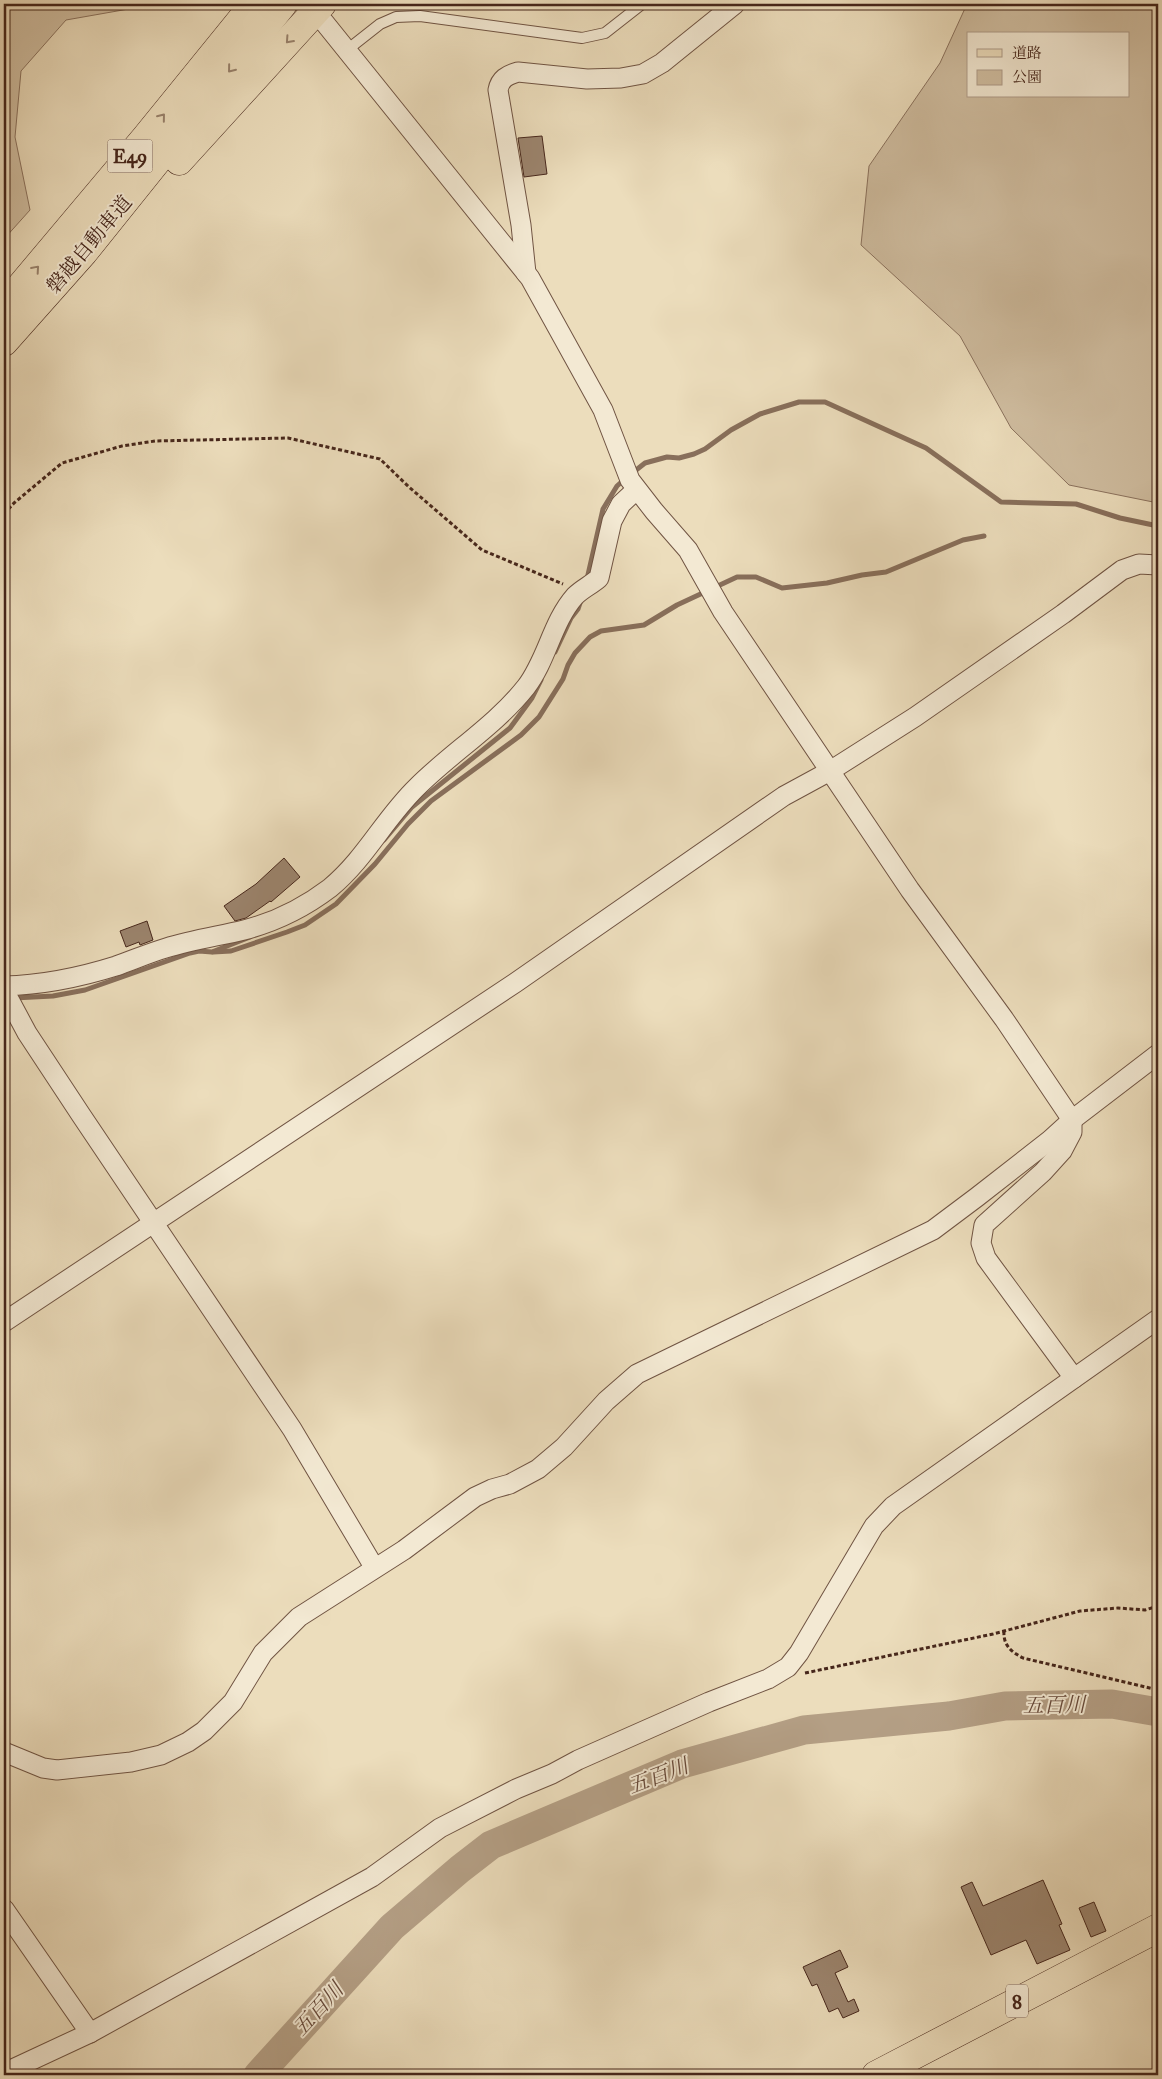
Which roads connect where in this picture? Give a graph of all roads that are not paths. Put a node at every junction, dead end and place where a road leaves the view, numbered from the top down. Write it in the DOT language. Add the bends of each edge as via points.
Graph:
graph roads {
  1 [pos="254,4"];
  2 [pos="283,4"];
  3 [pos="642,4"];
  4 [pos="735,4"];
  5 [pos="323,13"];
  6 [pos="347,50"];
  7 [pos="84,252"];
  8 [pos="526,273"];
  9 [pos="4,306"];
  10 [pos="4,342"];
  11 [pos="636,490"];
  12 [pos="1158,565"];
  13 [pos="830,771"];
  14 [pos="4,986"];
  15 [pos="4,990"];
  16 [pos="1158,1054"];
  17 [pos="1072,1120"];
  18 [pos="153,1224"];
  19 [pos="1158,1319"];
  20 [pos="4,1322"];
  21 [pos="1074,1378"];
  22 [pos="374,1567"];
  23 [pos="4,1752"];
  24 [pos="4,1909"];
  25 [pos="1158,1928"];
  26 [pos="90,2032"];
  27 [pos="4,2073"];
  28 [pos="876,2075"];
  9 -- 1 [label="main road, 磐越自動車道 / E49, one-way"];
  2 -- 7 [label="main road, 磐越自動車道 / E49, one-way"];
  3 -- 6 [label="lane" via="605,33 582,38 420,16 396,17 380,24"];
  4 -- 8 [label="street" via="644,74 587,79 518,72 502,80 498,90"];
  5 -- 6 [label="street"];
  5 -- 7 [label="main road, one-way"];
  6 -- 8 [label="street"];
  7 -- 10 [label="main road, 磐越自動車道 / E49"];
  8 -- 11 [label="street" via="603,410"];
  11 -- 13 [label="street" via="688,550 712,594"];
  11 -- 14 [label="street" via="621,504 612,521 599,578 580,591 567,607 527,686 500,716 416,788 350,870 315,899 245,930 167,948 115,966 26,985"];
  12 -- 13 [label="street" via="1139,564 1122,570 915,718"];
  13 -- 17 [label="street"];
  13 -- 18 [label="street" via="784,796 515,983"];
  15 -- 18 [label="street" via="27,1033"];
  16 -- 17 [label="street"];
  17 -- 21 [label="street" via="1072,1132 1062,1151 1044,1172 984,1225 981,1243 986,1258"];
  17 -- 22 [label="street" via="933,1230 637,1374 538,1469 476,1497 404,1550"];
  18 -- 20 [label="street"];
  18 -- 22 [label="street" via="292,1429"];
  19 -- 21 [label="street"];
  21 -- 26 [label="street" via="884,1513 799,1653 783,1670 578,1760 440,1828 372,1877"];
  22 -- 23 [label="street" via="300,1617 263,1653 233,1702 204,1731 176,1749 132,1762 57,1770 43,1768"];
  24 -- 26 [label="street"];
  25 -- 28 [label="main road, 8"];
  26 -- 27 [label="street"];
}
